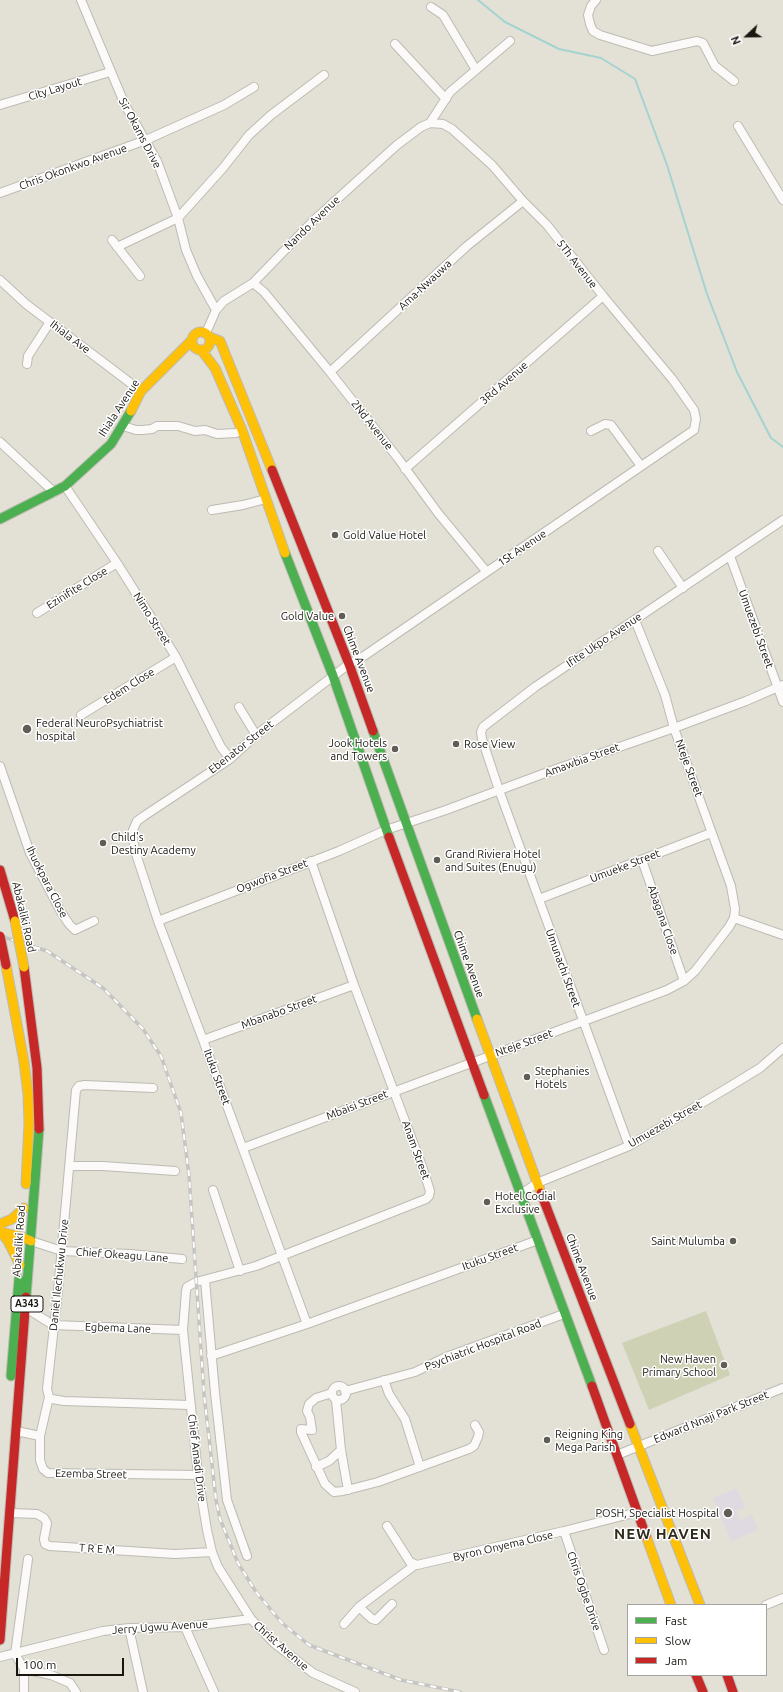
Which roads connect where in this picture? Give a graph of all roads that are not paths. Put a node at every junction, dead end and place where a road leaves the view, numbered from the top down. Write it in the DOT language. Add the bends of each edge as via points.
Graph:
graph roads {
  1 [pos="81,0"];
  2 [pos="596,0"];
  3 [pos="431,7"];
  4 [pos="510,41"];
  5 [pos="395,44"];
  6 [pos="476,70"];
  7 [pos="110,72"];
  8 [pos="324,74"];
  9 [pos="734,81"];
  10 [pos="254,87"];
  11 [pos="446,99"];
  12 [pos="0,106"];
  13 [pos="430,123"];
  14 [pos="738,126"];
  15 [pos="146,140"];
  16 [pos="0,193"];
  17 [pos="783,200"];
  18 [pos="523,201"];
  19 [pos="178,218"];
  20 [pos="140,276"];
  21 [pos="0,280"];
  22 [pos="253,282"];
  23 [pos="603,296"];
  24 [pos="216,310"];
  25 [pos="50,322"];
  26 [pos="208,335"];
  27 [pos="191,341"];
  28 [pos="199,350"];
  29 [pos="170,361"];
  30 [pos="27,364"];
  31 [pos="330,372"];
  32 [pos="141,392"];
  33 [pos="123,426"];
  34 [pos="242,430"];
  35 [pos="694,430"];
  36 [pos="591,431"];
  37 [pos="0,442"];
  38 [pos="640,466"];
  39 [pos="405,469"];
  40 [pos="65,486"];
  41 [pos="54,492"];
  42 [pos="266,498"];
  43 [pos="212,510"];
  44 [pos="0,518"];
  45 [pos="783,520"];
  46 [pos="658,551"];
  47 [pos="730,556"];
  48 [pos="117,563"];
  49 [pos="486,571"];
  50 [pos="682,588"];
  51 [pos="37,614"];
  52 [pos="635,620"];
  53 [pos="176,657"];
  54 [pos="349,664"];
  55 [pos="333,676"];
  56 [pos="780,686"];
  57 [pos="783,702"];
  58 [pos="239,707"];
  59 [pos="81,715"];
  60 [pos="674,728"];
  61 [pos="256,735"];
  62 [pos="230,759"];
  63 [pos="0,766"];
  64 [pos="499,790"];
  65 [pos="405,823"];
  66 [pos="133,830"];
  67 [pos="386,830"];
  68 [pos="711,833"];
  69 [pos="642,860"];
  70 [pos="311,861"];
  71 [pos="0,870"];
  72 [pos="539,899"];
  73 [pos="734,918"];
  74 [pos="94,921"];
  75 [pos="158,921"];
  76 [pos="783,935"];
  77 [pos="0,936"];
  78 [pos="684,981"];
  79 [pos="354,985"];
  80 [pos="583,1022"];
  81 [pos="203,1040"];
  82 [pos="783,1048"];
  83 [pos="490,1055"];
  84 [pos="471,1063"];
  85 [pos="152,1088"];
  86 [pos="394,1091"];
  87 [pos="629,1146"];
  88 [pos="243,1148"];
  89 [pos="70,1166"];
  90 [pos="174,1171"];
  91 [pos="537,1183"];
  92 [pos="213,1190"];
  93 [pos="521,1194"];
  94 [pos="24,1208"];
  95 [pos="0,1229"];
  96 [pos="22,1237"];
  97 [pos="538,1240"];
  98 [pos="31,1241"];
  99 [pos="62,1251"];
  100 [pos="281,1255"];
  101 [pos="182,1259"];
  102 [pos="20,1265"];
  103 [pos="240,1271"];
  104 [pos="204,1280"];
  105 [pos="187,1287"];
  106 [pos="26,1308"];
  107 [pos="564,1314"];
  108 [pos="307,1324"];
  109 [pos="53,1325"];
  110 [pos="183,1330"];
  111 [pos="211,1356"];
  112 [pos="384,1380"];
  113 [pos="782,1391"];
  114 [pos="334,1396"];
  115 [pos="50,1397"];
  116 [pos="190,1405"];
  117 [pos="475,1424"];
  118 [pos="16,1431"];
  119 [pos="40,1436"];
  120 [pos="639,1446"];
  121 [pos="341,1450"];
  122 [pos="617,1455"];
  123 [pos="316,1467"];
  124 [pos="420,1467"];
  125 [pos="198,1475"];
  126 [pos="348,1490"];
  127 [pos="638,1512"];
  128 [pos="10,1513"];
  129 [pos="387,1526"];
  130 [pos="0,1531"];
  131 [pos="564,1531"];
  132 [pos="212,1552"];
  133 [pos="247,1556"];
  134 [pos="28,1559"];
  135 [pos="415,1565"];
  136 [pos="783,1598"];
  137 [pos="392,1604"];
  138 [pos="671,1604"];
  139 [pos="700,1604"];
  140 [pos="767,1605"];
  141 [pos="360,1607"];
  142 [pos="251,1619"];
  143 [pos="344,1624"];
  144 [pos="185,1627"];
  145 [pos="129,1628"];
  146 [pos="0,1640"];
  147 [pos="604,1650"];
  148 [pos="15,1654"];
  149 [pos="0,1657"];
  150 [pos="24,1669"];
  151 [pos="696,1676"];
  152 [pos="727,1676"];
  153 [pos="24,1692"];
  154 [pos="76,1692"];
  155 [pos="143,1692"];
  156 [pos="214,1692"];
  157 [pos="355,1692"];
  158 [pos="703,1692"];
  159 [pos="733,1692"];
  1 -- 7 [label="street, Sir Okams Drive"];
  2 -- 9 [label="street" via="588,16 593,31 652,51 697,41 703,44 715,66"];
  3 -- 6 [label="street" via="443,16"];
  4 -- 6 [label="street"];
  5 -- 11 [label="street"];
  6 -- 11 [label="street" via="450,92"];
  7 -- 12 [label="street, City Layout"];
  7 -- 15 [label="street, Sir Okams Drive" via="125,105"];
  8 -- 19 [label="street" via="249,135"];
  10 -- 15 [label="street, Chris Okonkwo Avenue" via="224,105"];
  11 -- 13 [label="street"];
  13 -- 18 [label="street, 5Th Avenue" via="452,128 492,165"];
  13 -- 22 [label="street, Nando Avenue" via="414,131 376,163 313,221"];
  14 -- 17 [label="street"];
  15 -- 16 [label="street, Chris Okonkwo Avenue"];
  15 -- 19 [label="street, Sir Okams Drive"];
  18 -- 23 [label="street, 5Th Avenue" via="547,225"];
  18 -- 31 [label="street, Ama-Nwauwa" via="467,246"];
  19 -- 20 [label="street" via="115,244"];
  19 -- 24 [label="street, Sir Okams Drive" via="186,250"];
  21 -- 25 [label="street, Ihiala Ave"];
  22 -- 24 [label="street, Nando Avenue" via="224,301"];
  22 -- 31 [label="street, 2Nd Avenue"];
  23 -- 35 [label="street, 5Th Avenue" via="673,380 694,410"];
  23 -- 39 [label="street, 3Rd Avenue"];
  24 -- 26 [label="street, Nando Avenue"];
  25 -- 30 [label="street" via="28,356"];
  25 -- 32 [label="street, Ihiala Ave"];
  26 -- 27 [label="main road" via="198,332"];
  26 -- 28 [label="main road" via="209,345"];
  26 -- 54 [label="main road, Chime Avenue" via="220,341 226,355"];
  27 -- 28 [label="main road"];
  27 -- 29 [label="main road, Ihiala Avenue"];
  28 -- 29 [label="main road"];
  28 -- 34 [label="main road" via="215,368"];
  29 -- 32 [label="main road, Ihiala Avenue"];
  31 -- 39 [label="street, 2Nd Avenue"];
  32 -- 33 [label="main road, Ihiala Avenue"];
  33 -- 34 [label="street" via="142,430 157,426 178,426 217,434 236,433"];
  33 -- 40 [label="main road, Ihiala Avenue" via="111,444"];
  34 -- 42 [label="main road"];
  35 -- 38 [label="street, 1St Avenue"];
  36 -- 38 [label="street" via="605,424 611,425"];
  37 -- 41 [label="street"];
  38 -- 49 [label="street, 1St Avenue"];
  39 -- 49 [label="street, 2Nd Avenue"];
  40 -- 41 [label="main road, Ihiala Avenue"];
  40 -- 48 [label="street, Nimo Street"];
  41 -- 44 [label="main road, Ihiala Avenue"];
  42 -- 43 [label="street"];
  42 -- 55 [label="main road"];
  45 -- 47 [label="street, Ifite Ukpo Avenue"];
  46 -- 50 [label="street"];
  47 -- 50 [label="street, Ifite Ukpo Avenue"];
  47 -- 56 [label="street, Umuezebi Street"];
  48 -- 51 [label="street, Ezinifite Close"];
  48 -- 53 [label="street, Nimo Street"];
  49 -- 54 [label="street, 1St Avenue"];
  50 -- 52 [label="street, Ifite Ukpo Avenue"];
  52 -- 60 [label="street, Nteje Street" via="665,695"];
  52 -- 64 [label="street, Ifite Ukpo Avenue" via="535,687 483,727 482,739"];
  53 -- 59 [label="street, Edem Close"];
  53 -- 62 [label="street, Nimo Street" via="221,747"];
  54 -- 55 [label="street, Ebenator Street"];
  54 -- 65 [label="main road, Chime Avenue"];
  55 -- 61 [label="street, Ebenator Street"];
  55 -- 67 [label="main road"];
  56 -- 57 [label="street, Umuezebi Street"];
  56 -- 60 [label="street, Amawbia Street"];
  58 -- 61 [label="street"];
  60 -- 64 [label="street, Amawbia Street"];
  60 -- 68 [label="street, Nteje Street"];
  61 -- 62 [label="street, Ebenator Street"];
  62 -- 66 [label="street, Ebenator Street" via="137,821"];
  63 -- 74 [label="street, Ihuokpara Close" via="30,853 61,912 75,930"];
  64 -- 65 [label="street, Amawbia Street"];
  64 -- 72 [label="street, Umunachi Street"];
  65 -- 67 [label="street, Amawbia Street"];
  65 -- 83 [label="main road, Chime Avenue"];
  66 -- 75 [label="street, Ituku Street" via="132,840"];
  67 -- 70 [label="street, Ogwofia Street"];
  67 -- 84 [label="main road"];
  68 -- 69 [label="street, Umueke Street"];
  68 -- 73 [label="street, Nteje Street" via="731,886"];
  69 -- 72 [label="street, Umueke Street"];
  69 -- 78 [label="street, Abagana Close"];
  70 -- 75 [label="street, Ogwofia Street"];
  70 -- 79 [label="street, Anam Street"];
  71 -- 98 [label="main road, Abakaliki Road / A343, bridge" via="24,967 37,1068 38,1151"];
  72 -- 80 [label="street, Umunachi Street"];
  73 -- 76 [label="street"];
  73 -- 78 [label="street, Nteje Street" via="695,971"];
  75 -- 81 [label="street, Ituku Street"];
  77 -- 94 [label="main road, Abakaliki Road / A343, bridge" via="28,1094 28,1152"];
  78 -- 80 [label="street, Nteje Street" via="668,990"];
  79 -- 81 [label="street, Mbanabo Street"];
  79 -- 86 [label="street, Anam Street"];
  80 -- 83 [label="street, Nteje Street"];
  80 -- 87 [label="street, Umunachi Street"];
  81 -- 88 [label="street, Ituku Street"];
  82 -- 87 [label="street, Umuezebi Street" via="760,1068"];
  83 -- 84 [label="street, Nteje Street"];
  83 -- 91 [label="main road, Chime Avenue"];
  84 -- 86 [label="street, Mbaisi Street"];
  84 -- 93 [label="main road"];
  85 -- 89 [label="street, Daniel Ilechukwu Drive" via="85,1085 77,1088"];
  86 -- 88 [label="street, Mbaisi Street"];
  86 -- 100 [label="street, Anam Street" via="423,1169 430,1191 429,1196"];
  87 -- 91 [label="street, Umuezebi Street"];
  88 -- 100 [label="street, Ituku Street"];
  89 -- 90 [label="street"];
  89 -- 99 [label="street, Daniel Ilechukwu Drive"];
  91 -- 93 [label="street, Umuezebi Street"];
  91 -- 120 [label="main road, Chime Avenue"];
  92 -- 103 [label="street"];
  93 -- 97 [label="main road"];
  94 -- 95 [label="main road"];
  94 -- 96 [label="main road, Abakaliki Road / A343"];
  95 -- 96 [label="main road"];
  95 -- 102 [label="main road"];
  96 -- 98 [label="main road"];
  96 -- 102 [label="main road, Abakaliki Road / A343"];
  97 -- 107 [label="main road"];
  97 -- 108 [label="street, Ituku Street"];
  98 -- 99 [label="street, Chief Okeagu Lane"];
  98 -- 106 [label="main road, Abakaliki Road / A343"];
  99 -- 101 [label="street, Chief Okeagu Lane"];
  99 -- 109 [label="street, Daniel Ilechukwu Drive"];
  100 -- 103 [label="street, Anam Street"];
  100 -- 108 [label="street, Ituku Street"];
  102 -- 130 [label="main road, Abakaliki Road / A343"];
  103 -- 104 [label="street, Anam Street"];
  104 -- 105 [label="street, Anam Street"];
  104 -- 111 [label="street"];
  105 -- 110 [label="street, Chief Amadi Drive"];
  106 -- 109 [label="street"];
  106 -- 118 [label="main road, Abakaliki Road / A343"];
  107 -- 112 [label="street, Psychiatric Hospital Road" via="446,1357 402,1376"];
  107 -- 122 [label="main road"];
  108 -- 111 [label="street, Ituku Street"];
  109 -- 110 [label="street, Egbema Lane"];
  109 -- 115 [label="street, Daniel Ilechukwu Drive" via="47,1389"];
  110 -- 116 [label="street, Chief Amadi Drive"];
  111 -- 133 [label="street" via="227,1500"];
  112 -- 114 [label="street" via="346,1391 342,1387 336,1387"];
  112 -- 124 [label="street" via="389,1394 405,1419"];
  113 -- 120 [label="street, Edward Nnaji Park Street"];
  114 -- 121 [label="street"];
  114 -- 123 [label="street" via="316,1398 311,1402 307,1411 312,1430 301,1430"];
  115 -- 116 [label="street" via="64,1401"];
  115 -- 119 [label="street"];
  116 -- 125 [label="street, Chief Amadi Drive"];
  117 -- 124 [label="street" via="479,1432 474,1446"];
  118 -- 119 [label="street"];
  118 -- 128 [label="main road, Abakaliki Road / A343"];
  119 -- 125 [label="street, Ezemba Street" via="42,1470 48,1473"];
  120 -- 122 [label="street, Edward Nnaji Park Street"];
  120 -- 139 [label="main road, Chime Avenue"];
  121 -- 123 [label="street" via="329,1461"];
  121 -- 126 [label="street"];
  122 -- 127 [label="main road"];
  123 -- 126 [label="street" via="330,1491"];
  124 -- 126 [label="street"];
  125 -- 132 [label="street, Chief Amadi Drive"];
  127 -- 131 [label="street, Byron Onyema Close"];
  127 -- 138 [label="main road"];
  128 -- 132 [label="street, T R E M" via="37,1514 44,1518 47,1523 45,1544 50,1546 175,1554"];
  128 -- 146 [label="main road, Abakaliki Road / A343"];
  129 -- 135 [label="street" via="410,1562"];
  131 -- 135 [label="street, Byron Onyema Close"];
  131 -- 147 [label="street, Chris Ogbe Drive"];
  132 -- 142 [label="street, Chief Amadi Drive" via="223,1577"];
  134 -- 148 [label="street"];
  135 -- 141 [label="street"];
  136 -- 140 [label="street"];
  137 -- 141 [label="street" via="376,1620"];
  141 -- 143 [label="street"];
  142 -- 144 [label="street, Jerry Ugwu Avenue"];
  142 -- 157 [label="street, Christ Avenue" via="274,1642 313,1673"];
  144 -- 145 [label="street, Jerry Ugwu Avenue"];
  144 -- 156 [label="street"];
  145 -- 148 [label="street, Jerry Ugwu Avenue" via="81,1636"];
  145 -- 155 [label="street"];
  148 -- 149 [label="street, Jerry Ugwu Avenue"];
  148 -- 150 [label="street"];
  150 -- 153 [label="street"];
  150 -- 154 [label="street" via="70,1683"];
  151 -- 158 [label="main road"];
  152 -- 159 [label="main road"];
}
